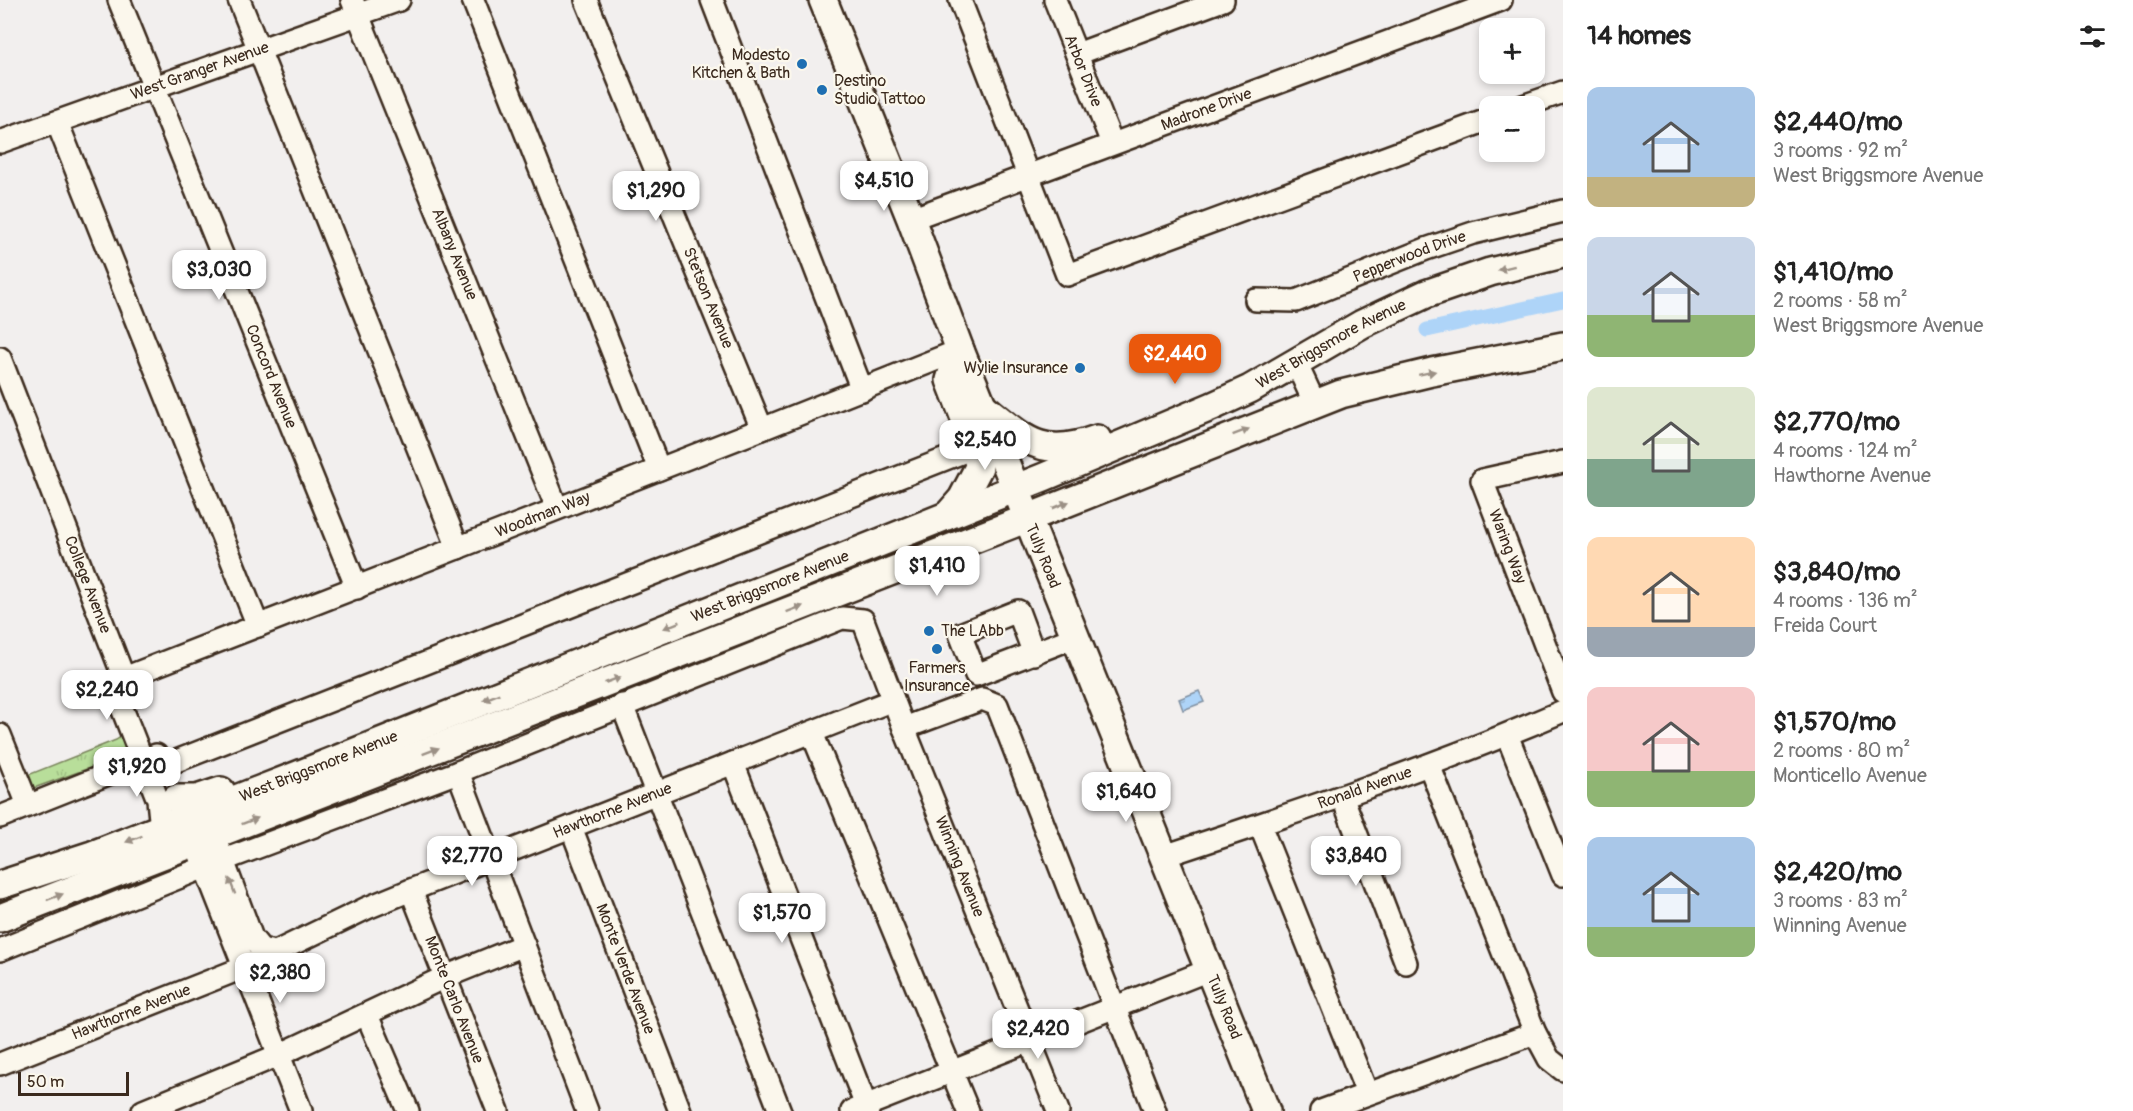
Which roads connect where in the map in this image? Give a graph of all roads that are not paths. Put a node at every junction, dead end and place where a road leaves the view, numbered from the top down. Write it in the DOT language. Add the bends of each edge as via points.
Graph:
graph roads {
  1 [pos="119,0"];
  2 [pos="239,0"];
  3 [pos="399,0"];
  4 [pos="473,0"];
  5 [pos="586,0"];
  6 [pos="712,0"];
  7 [pos="823,0"];
  8 [pos="960,0"];
  9 [pos="1055,0"];
  10 [pos="1223,0"];
  11 [pos="1501,0"];
  12 [pos="355,7"];
  13 [pos="258,50"];
  14 [pos="1077,54"];
  15 [pos="153,87"];
  16 [pos="1563,92"];
  17 [pos="1545,98"];
  18 [pos="57,122"];
  19 [pos="1479,123"];
  20 [pos="0,142"];
  21 [pos="1112,143"];
  22 [pos="1027,175"];
  23 [pos="1563,211"];
  24 [pos="911,219"];
  25 [pos="1563,254"];
  26 [pos="1256,300"];
  27 [pos="1362,324"];
  28 [pos="1563,346"];
  29 [pos="960,350"];
  30 [pos="0,358"];
  31 [pos="1296,363"];
  32 [pos="862,390"];
  33 [pos="1315,404"];
  34 [pos="983,407"];
  35 [pos="762,429"];
  36 [pos="976,447"];
  37 [pos="1563,462"];
  38 [pos="659,469"];
  39 [pos="1015,488"];
  40 [pos="557,508"];
  41 [pos="948,515"];
  42 [pos="1028,518"];
  43 [pos="458,548"];
  44 [pos="1049,572"];
  45 [pos="357,588"];
  46 [pos="830,595"];
  47 [pos="258,626"];
  48 [pos="1075,638"];
  49 [pos="1034,654"];
  50 [pos="124,678"];
  51 [pos="1563,692"];
  52 [pos="893,699"];
  53 [pos="622,705"];
  54 [pos="1563,711"];
  55 [pos="904,729"];
  56 [pos="812,733"];
  57 [pos="0,735"];
  58 [pos="1507,735"];
  59 [pos="153,761"];
  60 [pos="733,763"];
  61 [pos="1429,765"];
  62 [pos="458,772"];
  63 [pos="657,793"];
  64 [pos="1342,796"];
  65 [pos="28,805"];
  66 [pos="0,817"];
  67 [pos="1260,825"];
  68 [pos="571,827"];
  69 [pos="194,836"];
  70 [pos="1164,856"];
  71 [pos="491,858"];
  72 [pos="1563,875"];
  73 [pos="0,885"];
  74 [pos="411,890"];
  75 [pos="0,918"];
  76 [pos="252,938"];
  77 [pos="524,945"];
  78 [pos="0,950"];
  79 [pos="274,952"];
  80 [pos="1406,963"];
  81 [pos="245,967"];
  82 [pos="1209,970"];
  83 [pos="445,977"];
  84 [pos="1115,1008"];
  85 [pos="367,1015"];
  86 [pos="1535,1033"];
  87 [pos="1031,1042"];
  88 [pos="279,1055"];
  89 [pos="0,1064"];
  90 [pos="1563,1070"];
  91 [pos="952,1071"];
  92 [pos="1367,1093"];
  93 [pos="186,1103"];
  94 [pos="861,1109"];
  95 [pos="143,1111"];
  96 [pos="301,1111"];
  97 [pos="408,1111"];
  98 [pos="498,1111"];
  99 [pos="587,1111"];
  100 [pos="680,1111"];
  101 [pos="780,1111"];
  102 [pos="968,1111"];
  103 [pos="1059,1111"];
  104 [pos="1155,1111"];
  105 [pos="1266,1111"];
  106 [pos="1321,1111"];
  1 -- 15 [label="street, Concord Avenue"];
  2 -- 13 [label="street"];
  3 -- 12 [label="street, West Granger Avenue"];
  4 -- 38 [label="street"];
  5 -- 35 [label="street, Stetson Avenue"];
  6 -- 32 [label="street"];
  7 -- 24 [label="main road, Tully Road"];
  8 -- 22 [label="street"];
  9 -- 14 [label="street, Arbor Drive"];
  10 -- 14 [label="street"];
  11 -- 21 [label="street, Madrone Drive"];
  12 -- 13 [label="street, West Granger Avenue"];
  12 -- 40 [label="street, Albany Avenue"];
  13 -- 15 [label="street, West Granger Avenue"];
  13 -- 43 [label="street"];
  14 -- 21 [label="street, Arbor Drive"];
  15 -- 18 [label="street, West Granger Avenue"];
  15 -- 45 [label="street, Concord Avenue"];
  16 -- 17 [label="street"];
  18 -- 20 [label="street, West Granger Avenue"];
  18 -- 47 [label="street"];
  19 -- 22 [label="street" via="1067,275"];
  21 -- 22 [label="street, Madrone Drive"];
  22 -- 24 [label="street, Madrone Drive"];
  23 -- 26 [label="street, Pepperwood Drive" via="1473,233 1296,301"];
  24 -- 29 [label="main road, Tully Road"];
  25 -- 27 [label="main road, West Briggsmore Avenue, one-way" via="1456,283"];
  27 -- 31 [label="main road, West Briggsmore Avenue"];
  27 -- 34 [label="main road" via="1290,353 1222,391 1079,447 1036,445"];
  33 -- 28 [label="main road, West Briggsmore Avenue, one-way" via="1390,381"];
  29 -- 32 [label="street, Woodman Way"];
  29 -- 34 [label="main road, Tully Road"];
  29 -- 36 [label="main road" via="950,380"];
  30 -- 50 [label="street, College Avenue"];
  31 -- 33 [label="street"];
  31 -- 39 [label="main road, West Briggsmore Avenue" via="1213,406"];
  32 -- 35 [label="street, Woodman Way"];
  42 -- 33 [label="main road, West Briggsmore Avenue, one-way"];
  34 -- 39 [label="main road, Tully Road"];
  35 -- 38 [label="street, Woodman Way"];
  36 -- 41 [label="main road" via="979,467 962,499"];
  36 -- 59 [label="street"];
  37 -- 51 [label="street, Waring Way" via="1482,480"];
  38 -- 40 [label="street, Woodman Way"];
  39 -- 41 [label="main road, West Briggsmore Avenue"];
  39 -- 42 [label="main road, Tully Road"];
  40 -- 43 [label="street, Woodman Way"];
  41 -- 69 [label="main road, West Briggsmore Avenue, one-way" via="399,734"];
  42 -- 44 [label="main road, Tully Road"];
  42 -- 46 [label="main road, West Briggsmore Avenue"];
  43 -- 45 [label="street, Woodman Way"];
  44 -- 46 [label="main road" via="1021,541 893,590"];
  44 -- 48 [label="main road, Tully Road"];
  45 -- 47 [label="street, Woodman Way"];
  69 -- 46 [label="main road, West Briggsmore Avenue, one-way"];
  47 -- 50 [label="street, Woodman Way"];
  48 -- 49 [label="street"];
  48 -- 70 [label="main road, Tully Road"];
  50 -- 59 [label="street" via="118,698"];
  52 -- 53 [label="street, Winning Avenue" via="863,620 842,618"];
  52 -- 55 [label="street, Winning Avenue"];
  52 -- 56 [label="street, Hawthorne Avenue"];
  53 -- 62 [label="street"];
  53 -- 63 [label="street"];
  54 -- 58 [label="street, Ronald Avenue"];
  55 -- 84 [label="street" via="982,699 997,705"];
  55 -- 87 [label="street, Winning Avenue"];
  56 -- 60 [label="street, Hawthorne Avenue"];
  56 -- 91 [label="street"];
  57 -- 65 [label="street"];
  58 -- 61 [label="street, Ronald Avenue"];
  58 -- 72 [label="street"];
  59 -- 65 [label="street"];
  59 -- 69 [label="street"];
  59 -- 69 [label="street" via="158,800"];
  60 -- 63 [label="street, Hawthorne Avenue"];
  60 -- 94 [label="street"];
  61 -- 64 [label="street, Ronald Avenue"];
  61 -- 86 [label="street"];
  62 -- 69 [label="street"];
  62 -- 71 [label="street"];
  63 -- 68 [label="street, Hawthorne Avenue"];
  63 -- 101 [label="street"];
  64 -- 67 [label="street, Ronald Avenue"];
  64 -- 80 [label="street"];
  65 -- 66 [label="street"];
  67 -- 70 [label="street, Ronald Avenue"];
  67 -- 92 [label="street"];
  68 -- 71 [label="street, Hawthorne Avenue"];
  68 -- 100 [label="street, Monte Verde Avenue"];
  69 -- 73 [label="main road, West Briggsmore Avenue, one-way" via="92,855"];
  75 -- 69 [label="main road, West Briggsmore Avenue, one-way"];
  76 -- 69 [label="street, one-way"];
  69 -- 78 [label="street"];
  69 -- 81 [label="street"];
  70 -- 82 [label="main road, Tully Road"];
  71 -- 74 [label="street, Hawthorne Avenue"];
  71 -- 77 [label="street"];
  74 -- 79 [label="street, Hawthorne Avenue"];
  74 -- 83 [label="street, Monte Carlo Avenue"];
  76 -- 79 [label="street" via="261,949"];
  76 -- 81 [label="street"];
  77 -- 83 [label="street"];
  77 -- 99 [label="street"];
  79 -- 81 [label="street, Hawthorne Avenue"];
  81 -- 88 [label="street"];
  81 -- 89 [label="street, Hawthorne Avenue"];
  82 -- 84 [label="street"];
  82 -- 105 [label="main road, Tully Road"];
  83 -- 85 [label="street"];
  83 -- 98 [label="street, Monte Carlo Avenue"];
  84 -- 87 [label="street"];
  84 -- 104 [label="street"];
  85 -- 88 [label="street"];
  85 -- 97 [label="street"];
  86 -- 90 [label="street" via="1549,1059"];
  86 -- 92 [label="street"];
  87 -- 91 [label="street"];
  87 -- 103 [label="street, Winning Avenue"];
  88 -- 93 [label="street"];
  88 -- 96 [label="street"];
  91 -- 94 [label="street"];
  91 -- 102 [label="street"];
  92 -- 106 [label="street"];
  93 -- 95 [label="street"];
}
